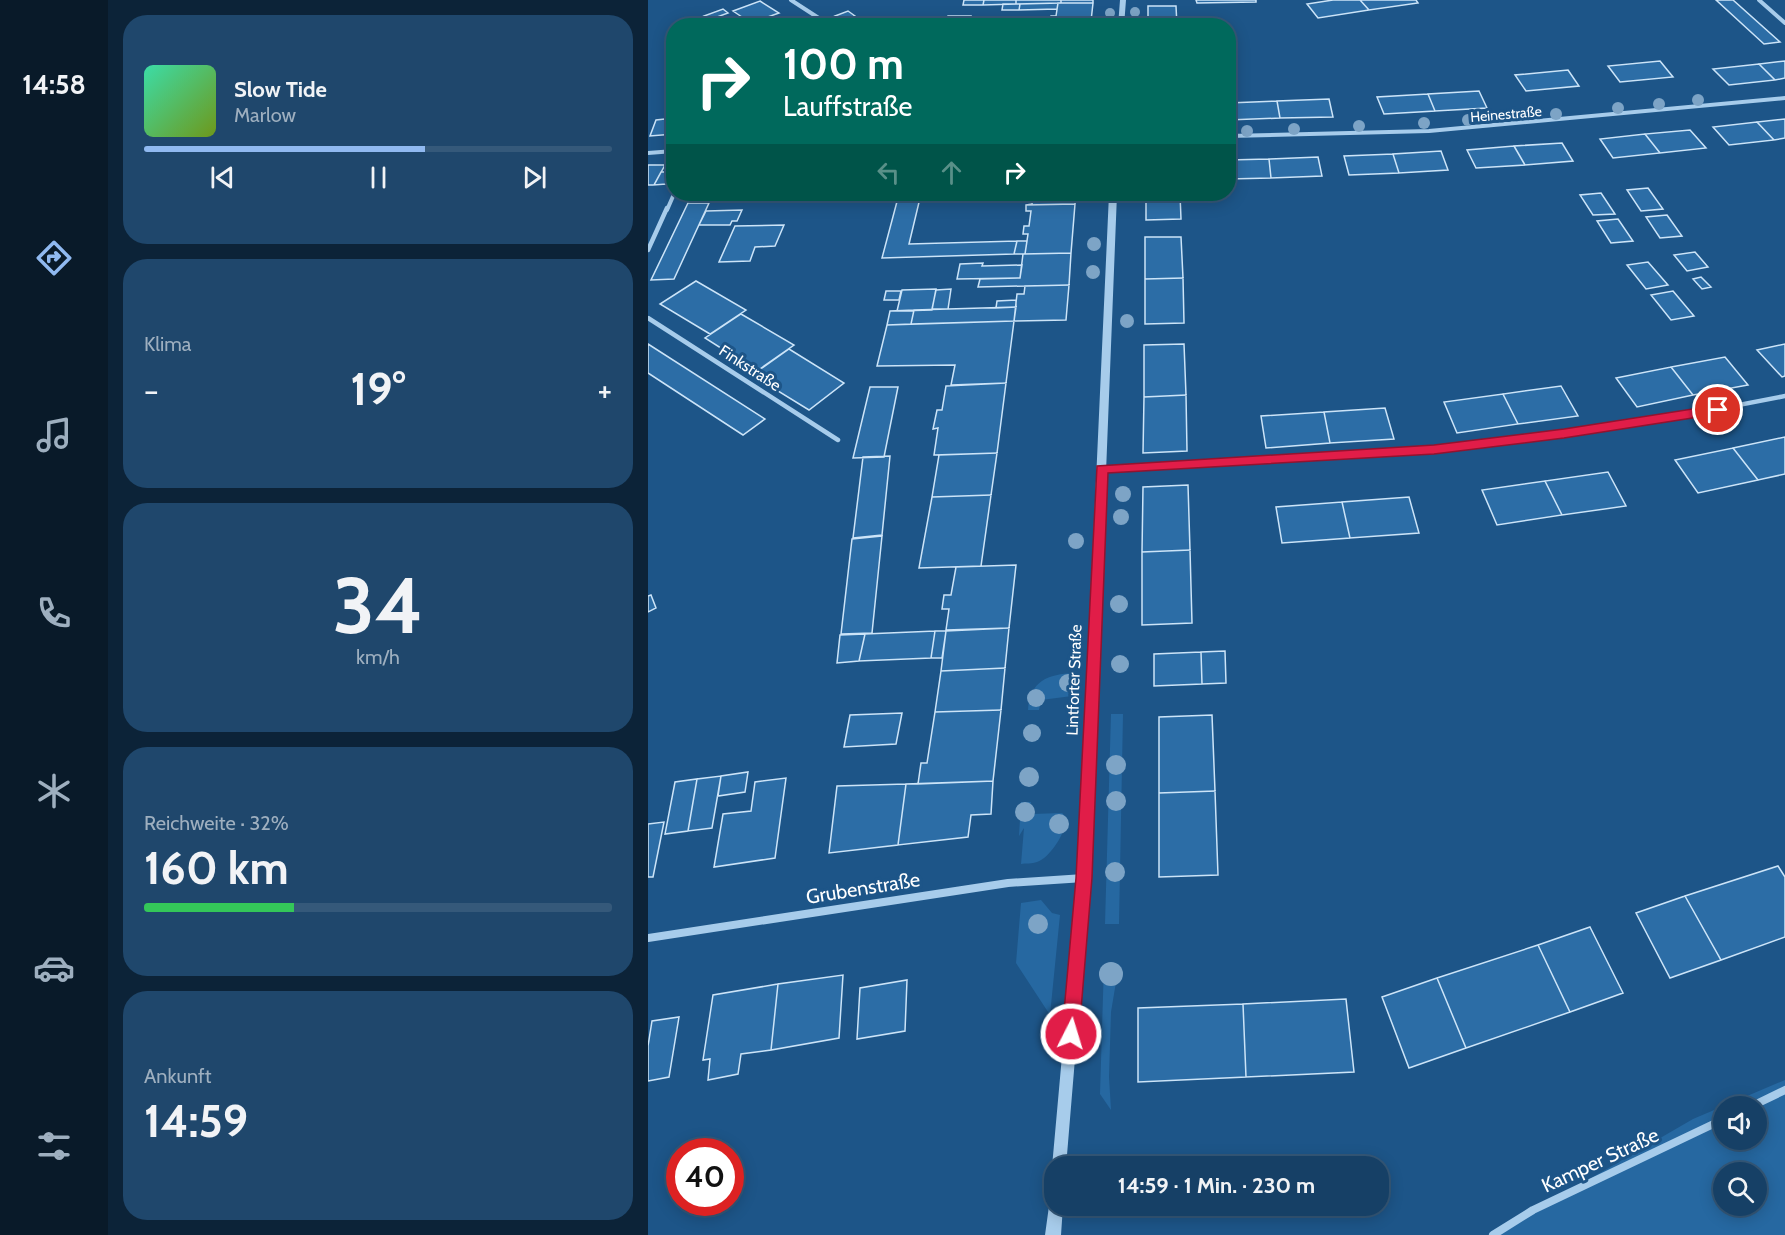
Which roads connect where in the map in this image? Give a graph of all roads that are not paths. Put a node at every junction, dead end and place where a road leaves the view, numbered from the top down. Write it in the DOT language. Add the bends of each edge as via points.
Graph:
graph roads {
  1 [pos="791,0"];
  2 [pos="1123,0"];
  3 [pos="1759,0"];
  4 [pos="819,18"];
  5 [pos="1122,18"];
  6 [pos="1785,23"];
  7 [pos="1785,98"];
  8 [pos="1236,136"];
  9 [pos="666,152"];
  10 [pos="648,153"];
  11 [pos="671,201"];
  12 [pos="1113,201"];
  13 [pos="648,250"];
  14 [pos="648,318"];
  15 [pos="1784,398"];
  16 [pos="838,440"];
  17 [pos="1102,469"];
  18 [pos="1084,878"];
  19 [pos="648,938"];
  20 [pos="1785,1090"];
  21 [pos="1767,1099"];
  22 [pos="1713,1124"];
  23 [pos="1060,1156"];
  24 [pos="1055,1216"];
  25 [pos="1053,1235"];
  26 [pos="1493,1235"];
  1 -- 4 [label="street"];
  2 -- 5 [label="street"];
  3 -- 6 [label="street"];
  7 -- 8 [label="street, Heinestraße" via="1429,132"];
  9 -- 10 [label="street"];
  11 -- 13 [label="street"];
  12 -- 17 [label="street, Lintforter Straße"];
  14 -- 16 [label="street, Finkstraße"];
  15 -- 17 [label="street" via="1597,429 1434,450"];
  17 -- 18 [label="street, Lintforter Straße"];
  18 -- 19 [label="street, Grubenstraße" via="1008,883"];
  18 -- 23 [label="street, Lintforter Straße"];
  20 -- 21 [label="street"];
  22 -- 26 [label="street, Kamper Straße" via="1533,1210"];
  24 -- 25 [label="street"];
}
